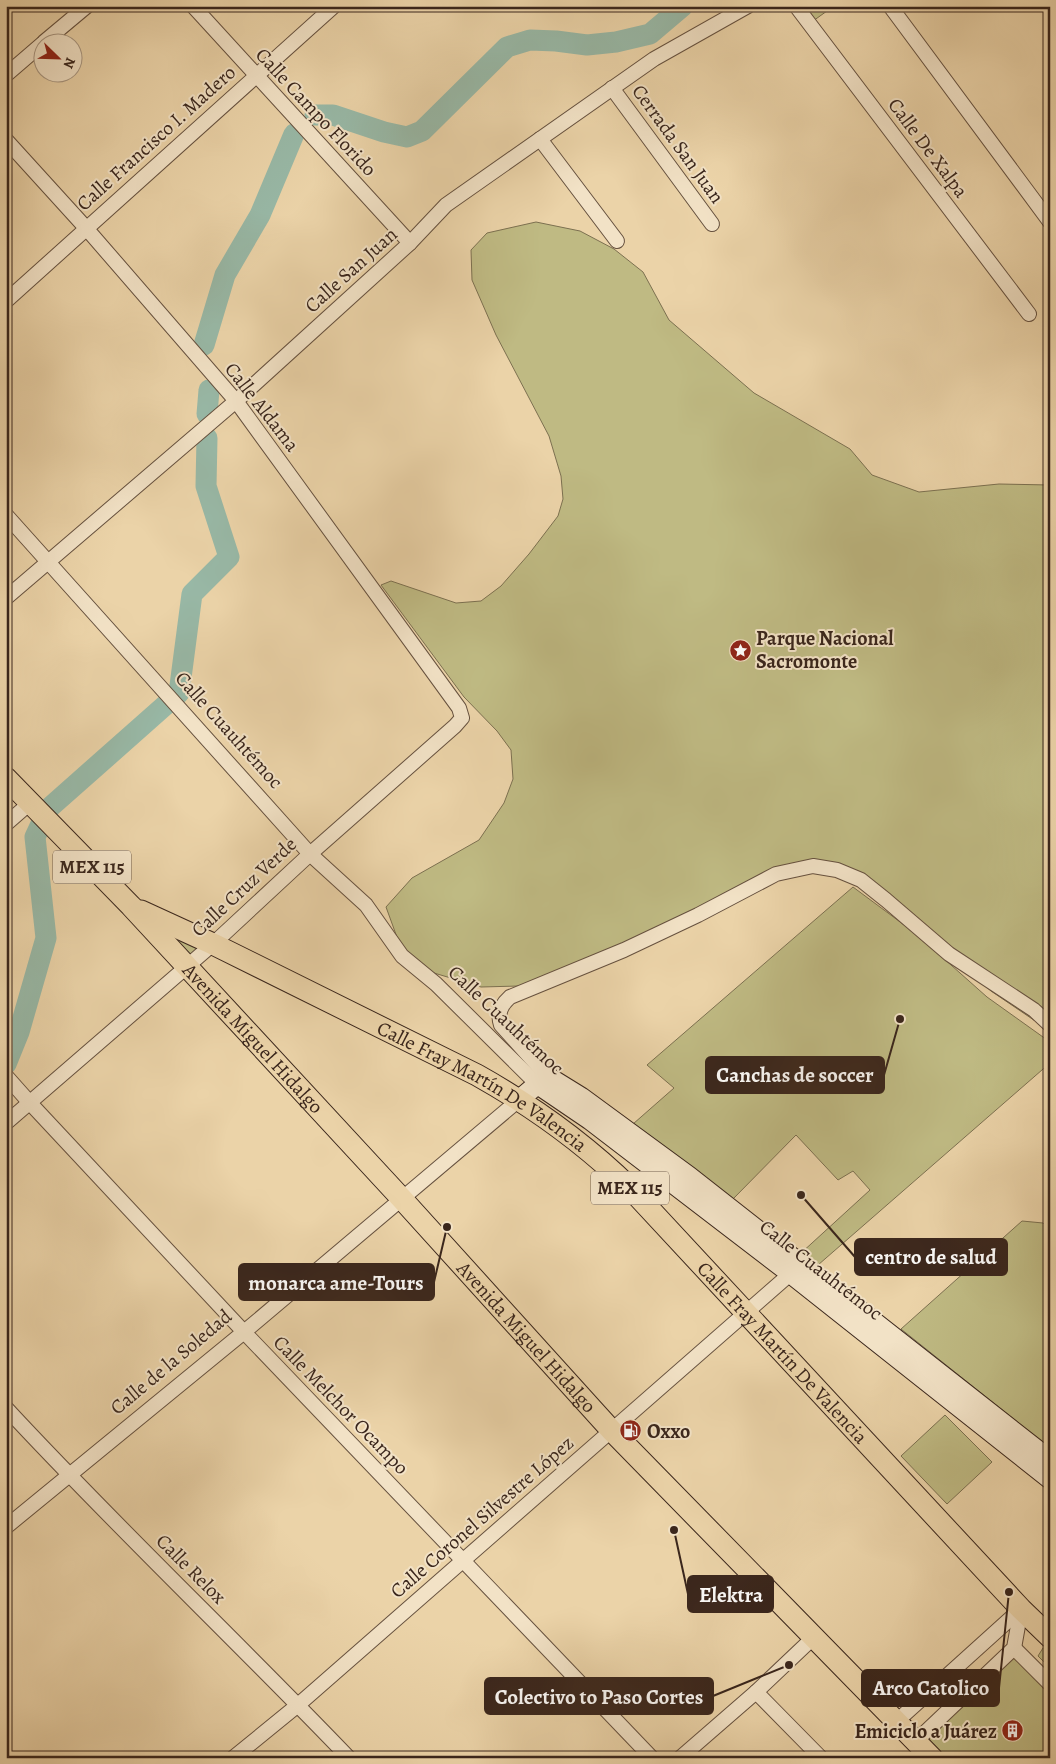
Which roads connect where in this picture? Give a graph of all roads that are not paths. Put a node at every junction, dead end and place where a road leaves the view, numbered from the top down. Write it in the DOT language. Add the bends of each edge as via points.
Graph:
graph roads {
  1 [pos="87,6"];
  2 [pos="193,6"];
  3 [pos="334,6"];
  4 [pos="748,6"];
  5 [pos="796,6"];
  6 [pos="890,6"];
  7 [pos="56,32"];
  8 [pos="32,53"];
  9 [pos="6,75"];
  10 [pos="255,76"];
  11 [pos="612,88"];
  12 [pos="540,139"];
  13 [pos="6,140"];
  14 [pos="1050,222"];
  15 [pos="712,224"];
  16 [pos="86,228"];
  17 [pos="617,241"];
  18 [pos="410,244"];
  19 [pos="6,301"];
  20 [pos="1029,314"];
  21 [pos="236,401"];
  22 [pos="6,515"];
  23 [pos="47,562"];
  24 [pos="6,598"];
  25 [pos="462,718"];
  26 [pos="6,778"];
  27 [pos="34,807"];
  28 [pos="6,824"];
  29 [pos="310,854"];
  30 [pos="131,906"];
  31 [pos="213,944"];
  32 [pos="186,966"];
  33 [pos="1050,1025"];
  34 [pos="10,1080"];
  35 [pos="542,1080"];
  36 [pos="520,1099"];
  37 [pos="30,1103"];
  38 [pos="6,1123"];
  39 [pos="402,1199"];
  40 [pos="796,1269"];
  41 [pos="747,1313"];
  42 [pos="244,1332"];
  43 [pos="6,1408"];
  44 [pos="997,1428"];
  45 [pos="612,1431"];
  46 [pos="1050,1460"];
  47 [pos="69,1476"];
  48 [pos="1050,1479"];
  49 [pos="6,1527"];
  50 [pos="462,1560"];
  51 [pos="1021,1609"];
  52 [pos="814,1637"];
  53 [pos="1050,1637"];
  54 [pos="1014,1648"];
  55 [pos="1050,1684"];
  56 [pos="756,1692"];
  57 [pos="298,1705"];
  58 [pos="897,1721"];
  59 [pos="916,1742"];
  60 [pos="233,1758"];
  61 [pos="349,1758"];
  62 [pos="652,1758"];
  63 [pos="680,1758"];
  64 [pos="821,1758"];
  65 [pos="932,1758"];
  1 -- 7 [label="street"];
  2 -- 10 [label="street, Calle Campo Florido"];
  3 -- 10 [label="street, Calle Francisco I. Madero"];
  4 -- 11 [label="street, Calle San Juan" via="654,59"];
  5 -- 20 [label="street, Calle De Xalpa"];
  6 -- 14 [label="street"];
  8 -- 9 [label="street"];
  10 -- 16 [label="street, Calle Francisco I. Madero"];
  10 -- 18 [label="street, Calle Campo Florido"];
  11 -- 12 [label="street, Calle San Juan"];
  11 -- 15 [label="street, Cerrada San Juan"];
  12 -- 17 [label="street"];
  12 -- 18 [label="street, Calle San Juan" via="446,205"];
  13 -- 16 [label="street, Calle Aldama"];
  16 -- 19 [label="street, Calle Francisco I. Madero"];
  16 -- 21 [label="street, Calle Aldama"];
  18 -- 21 [label="street, Calle San Juan"];
  21 -- 23 [label="street, Calle San Juan"];
  21 -- 25 [label="street, Calle Aldama" via="459,708"];
  22 -- 23 [label="street, Calle Cuauhtémoc"];
  23 -- 24 [label="street, Calle San Juan"];
  23 -- 29 [label="street, Calle Cuauhtémoc"];
  25 -- 29 [label="street, Calle Cruz Verde"];
  26 -- 27 [label="main road, Avenida Miguel Hidalgo / MEX 115"];
  27 -- 28 [label="street"];
  27 -- 30 [label="main road, Avenida Miguel Hidalgo / MEX 115"];
  29 -- 31 [label="street, Calle Cruz Verde"];
  29 -- 35 [label="street, Calle Cuauhtémoc" via="366,905 402,956"];
  30 -- 31 [label="main road, Calle Fray Martín De Valencia / MEX 115"];
  30 -- 32 [label="main road, Avenida Miguel Hidalgo / MEX 115"];
  31 -- 32 [label="street, Calle Cruz Verde"];
  31 -- 36 [label="main road, Calle Fray Martín De Valencia / MEX 115"];
  32 -- 37 [label="street, Calle Cruz Verde"];
  32 -- 39 [label="main road, Avenida Miguel Hidalgo / MEX 115"];
  33 -- 35 [label="street, Calle Cuauhtémoc" via="1034,1010 949,954 861,880 837,870 813,866 776,874 698,916 510,997 502,1004 498,1017 501,1025"];
  34 -- 37 [label="street, Calle Melchor Ocampo"];
  35 -- 36 [label="main road, Calle de la Soledad"];
  35 -- 40 [label="main road, Calle Cuauhtémoc" via="581,1097 615,1121 726,1215"];
  36 -- 39 [label="street, Calle de la Soledad"];
  36 -- 41 [label="main road, Calle Fray Martín De Valencia / MEX 115" via="604,1162"];
  37 -- 38 [label="street, Calle Cruz Verde"];
  37 -- 42 [label="street, Calle Melchor Ocampo"];
  39 -- 42 [label="street, Calle de la Soledad"];
  39 -- 45 [label="main road, Avenida Miguel Hidalgo / MEX 115"];
  40 -- 41 [label="street, Calle Coronel Silvestre López"];
  40 -- 44 [label="main road, Calle Cuauhtémoc"];
  41 -- 45 [label="street, Calle Coronel Silvestre López"];
  41 -- 51 [label="main road, Calle Fray Martín De Valencia / MEX 115"];
  42 -- 47 [label="street, Calle de la Soledad"];
  42 -- 50 [label="street, Calle Melchor Ocampo"];
  43 -- 47 [label="street, Calle Relox"];
  44 -- 46 [label="main road, Calle Cuauhtémoc"];
  44 -- 48 [label="main road, Calle Cuauhtémoc"];
  45 -- 50 [label="street, Calle Coronel Silvestre López"];
  45 -- 52 [label="main road, Avenida Miguel Hidalgo / MEX 115"];
  47 -- 49 [label="street, Calle de la Soledad"];
  47 -- 57 [label="street, Calle Relox"];
  50 -- 57 [label="street, Calle Coronel Silvestre López"];
  50 -- 62 [label="street, Calle Melchor Ocampo"];
  51 -- 53 [label="main road, MEX 115"];
  51 -- 54 [label="street"];
  51 -- 58 [label="street"];
  52 -- 56 [label="street"];
  52 -- 58 [label="main road, Avenida Miguel Hidalgo / MEX 115"];
  54 -- 55 [label="street"];
  54 -- 59 [label="street"];
  56 -- 63 [label="street"];
  56 -- 64 [label="street"];
  57 -- 60 [label="street, Calle Coronel Silvestre López"];
  57 -- 61 [label="street, Calle Relox"];
  58 -- 59 [label="main road, Avenida Miguel Hidalgo / MEX 115"];
  59 -- 65 [label="main road, Avenida Miguel Hidalgo / MEX 115"];
}
